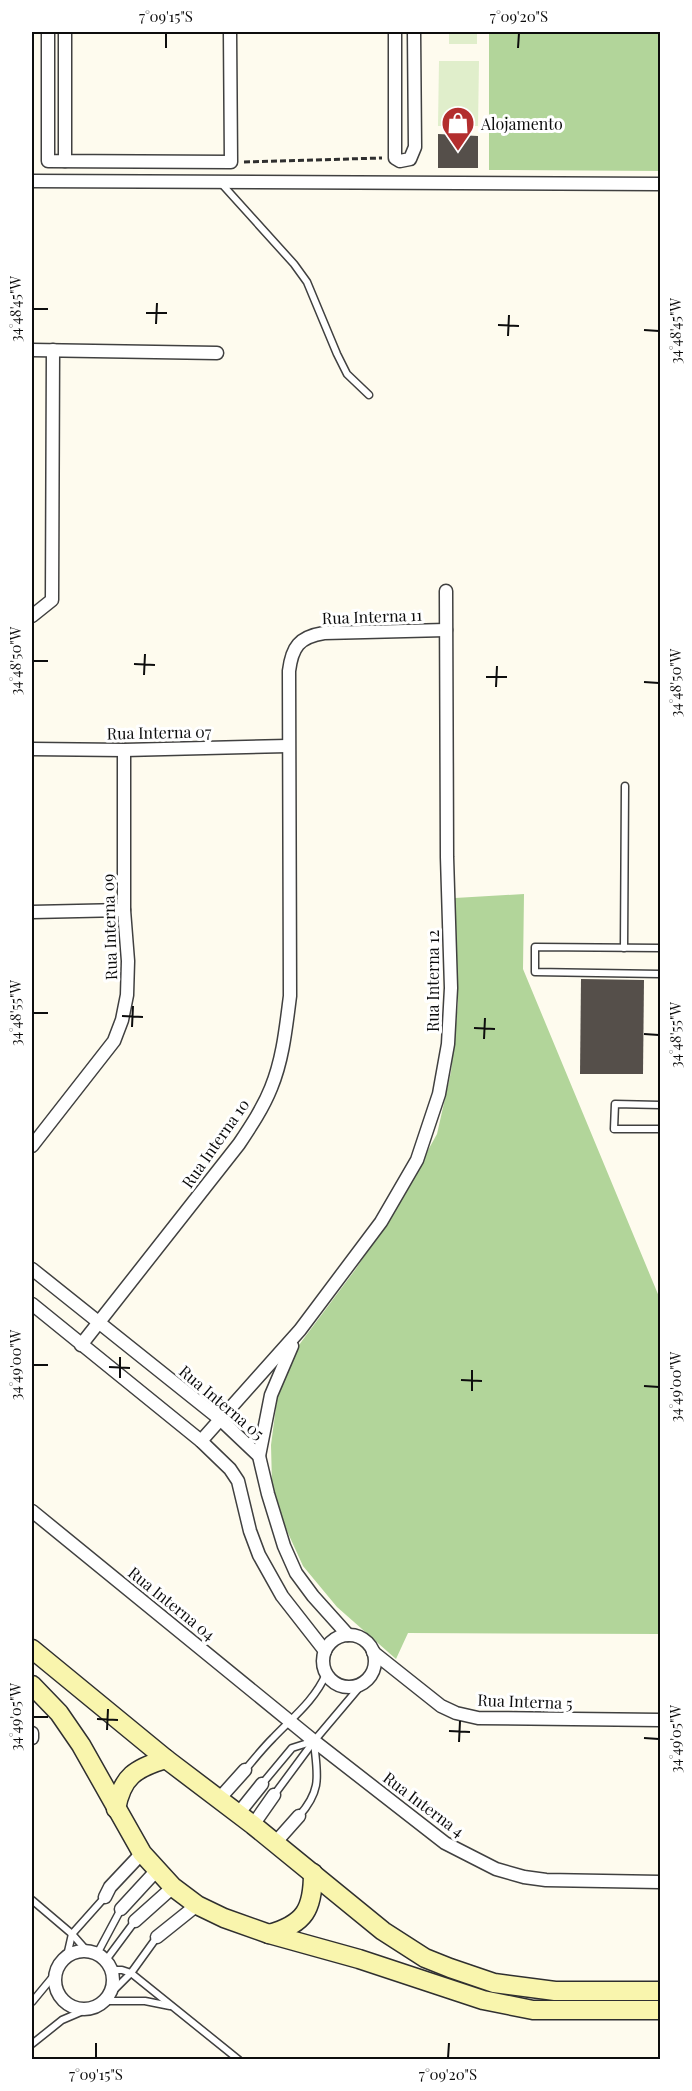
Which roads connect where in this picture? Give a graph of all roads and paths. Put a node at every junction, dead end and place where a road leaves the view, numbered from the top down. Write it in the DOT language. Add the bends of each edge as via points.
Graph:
graph roads {
  1 [pos="48,32"];
  2 [pos="64,32"];
  3 [pos="230,32"];
  4 [pos="395,32"];
  5 [pos="414,32"];
  6 [pos="395,158"];
  7 [pos="65,161"];
  8 [pos="231,162"];
  9 [pos="32,181"];
  10 [pos="220,182"];
  11 [pos="660,184"];
  12 [pos="32,350"];
  13 [pos="53,351"];
  14 [pos="217,353"];
  15 [pos="369,395"];
  16 [pos="446,591"];
  17 [pos="32,616"];
  18 [pos="446,630"];
  19 [pos="288,746"];
  20 [pos="32,749"];
  21 [pos="124,750"];
  22 [pos="625,786"];
  23 [pos="123,910"];
  24 [pos="32,912"];
  25 [pos="624,948"];
  26 [pos="660,948"];
  27 [pos="660,974"];
  28 [pos="660,1105"];
  29 [pos="660,1129"];
  30 [pos="32,1146"];
  31 [pos="32,1269"];
  32 [pos="32,1304"];
  33 [pos="98,1323"];
  34 [pos="300,1330"];
  35 [pos="81,1345"];
  36 [pos="221,1420"];
  37 [pos="201,1441"];
  38 [pos="259,1456"];
  39 [pos="32,1511"];
  40 [pos="348,1635"];
  41 [pos="32,1648"];
  42 [pos="325,1651"];
  43 [pos="373,1652"];
  44 [pos="326,1674"];
  45 [pos="363,1683"];
  46 [pos="32,1684"];
  47 [pos="660,1720"];
  48 [pos="292,1721"];
  49 [pos="32,1733"];
  50 [pos="32,1738"];
  51 [pos="314,1741"];
  52 [pos="166,1759"];
  53 [pos="245,1770"];
  54 [pos="262,1784"];
  55 [pos="274,1795"];
  56 [pos="219,1799"];
  57 [pos="116,1809"];
  58 [pos="299,1816"];
  59 [pos="246,1819"];
  60 [pos="275,1843"];
  61 [pos="142,1853"];
  62 [pos="156,1871"];
  63 [pos="313,1873"];
  64 [pos="660,1882"];
  65 [pos="173,1887"];
  66 [pos="105,1897"];
  67 [pos="32,1900"];
  68 [pos="197,1905"];
  69 [pos="121,1909"];
  70 [pos="135,1920"];
  71 [pos="72,1934"];
  72 [pos="269,1934"];
  73 [pos="157,1937"];
  74 [pos="67,1956"];
  75 [pos="100,1959"];
  76 [pos="56,1973"];
  77 [pos="131,1973"];
  78 [pos="660,1990"];
  79 [pos="107,1997"];
  80 [pos="32,2002"];
  81 [pos="170,2006"];
  82 [pos="90,2008"];
  83 [pos="660,2010"];
  84 [pos="32,2044"];
  85 [pos="239,2060"];
  1 -- 7 [label="street" via="48,161"];
  2 -- 7 [label="street"];
  3 -- 8 [label="street"];
  4 -- 6 [label="street"];
  5 -- 6 [label="street" via="415,147 410,159"];
  6 -- 8 [label="path"];
  7 -- 8 [label="street"];
  9 -- 10 [label="street"];
  10 -- 11 [label="street"];
  10 -- 15 [label="lane" via="307,282 347,374"];
  12 -- 13 [label="street"];
  13 -- 14 [label="street"];
  13 -- 17 [label="street" via="52,600"];
  16 -- 18 [label="street, Rua Interna 12"];
  18 -- 19 [label="street, Rua Interna 11" via="308,635 291,657"];
  18 -- 34 [label="street, Rua Interna 12" via="451,988 448,1044 439,1094 417,1160 381,1222"];
  19 -- 21 [label="street, Rua Interna 07"];
  19 -- 33 [label="street, Rua Interna 10" via="290,996 271,1087 239,1144"];
  20 -- 21 [label="street, Rua Interna 07"];
  21 -- 23 [label="street, Rua Interna 09"];
  22 -- 25 [label="lane"];
  23 -- 24 [label="street"];
  23 -- 30 [label="street, Rua Interna 09" via="127,995 114,1041"];
  25 -- 26 [label="lane"];
  25 -- 27 [label="lane" via="535,947 535,972"];
  28 -- 29 [label="lane" via="615,1104 614,1129"];
  31 -- 33 [label="street, Rua Interna 05"];
  32 -- 35 [label="street"];
  33 -- 35 [label="street, Rua Interna 10"];
  33 -- 36 [label="street, Rua Interna 05"];
  34 -- 36 [label="street, Rua Interna 12"];
  34 -- 38 [label="street, Rua Interna 12" via="271,1395"];
  35 -- 37 [label="street"];
  36 -- 37 [label="street, Rua Interna 12"];
  36 -- 38 [label="street, Rua Interna 05"];
  37 -- 42 [label="street" via="221,1458 238,1481 259,1555 282,1596"];
  38 -- 40 [label="street, Rua Interna 05" via="284,1546 296,1573"];
  39 -- 48 [label="street, Rua Interna 04"];
  40 -- 42 [label="street" via="334,1640"];
  40 -- 43 [label="street" via="363,1640"];
  41 -- 52 [label="main road"];
  42 -- 44 [label="street"];
  43 -- 45 [label="street" via="375,1664"];
  43 -- 47 [label="street, Rua Interna 5" via="441,1706 456,1713 478,1718"];
  44 -- 45 [label="street" via="343,1687"];
  44 -- 48 [label="lane"];
  45 -- 51 [label="lane"];
  46 -- 57 [label="main road" via="81,1745"];
  48 -- 51 [label="street, Rua Interna 4"];
  48 -- 53 [label="lane"];
  49 -- 50 [label="street"];
  51 -- 54 [label="lane" via="292,1748"];
  51 -- 55 [label="lane"];
  51 -- 58 [label="lane" via="316,1789 314,1798"];
  51 -- 64 [label="street, Rua Interna 4" via="446,1843 496,1869 546,1880"];
  52 -- 56 [label="main road"];
  52 -- 57 [label="main road" via="143,1767 127,1779"];
  53 -- 56 [label="street"];
  54 -- 59 [label="street"];
  55 -- 59 [label="street"];
  56 -- 59 [label="main road"];
  57 -- 61 [label="main road"];
  58 -- 60 [label="street"];
  59 -- 60 [label="main road"];
  60 -- 63 [label="main road"];
  61 -- 62 [label="main road"];
  61 -- 66 [label="street"];
  62 -- 65 [label="main road"];
  62 -- 69 [label="street"];
  63 -- 72 [label="main road" via="313,1893 305,1913 290,1926"];
  63 -- 78 [label="main road" via="404,1945 425,1958 472,1976 555,1991"];
  65 -- 68 [label="main road"];
  65 -- 70 [label="street"];
  66 -- 71 [label="lane"];
  67 -- 71 [label="lane"];
  68 -- 72 [label="main road"];
  68 -- 73 [label="street"];
  69 -- 75 [label="lane"];
  70 -- 75 [label="lane"];
  71 -- 74 [label="lane"];
  71 -- 75 [label="lane"];
  72 -- 83 [label="main road" via="507,2006 534,2010"];
  73 -- 77 [label="lane"];
  74 -- 75 [label="street" via="76,1952"];
  74 -- 76 [label="street"];
  75 -- 77 [label="lane"];
  75 -- 79 [label="street" via="113,1982"];
  76 -- 80 [label="lane"];
  76 -- 82 [label="street" via="55,1983 64,2000 71,2006"];
  77 -- 79 [label="lane"];
  77 -- 81 [label="lane"];
  79 -- 81 [label="lane"];
  79 -- 82 [label="street"];
  81 -- 85 [label="lane"];
  82 -- 84 [label="lane" via="62,2020"];
}
